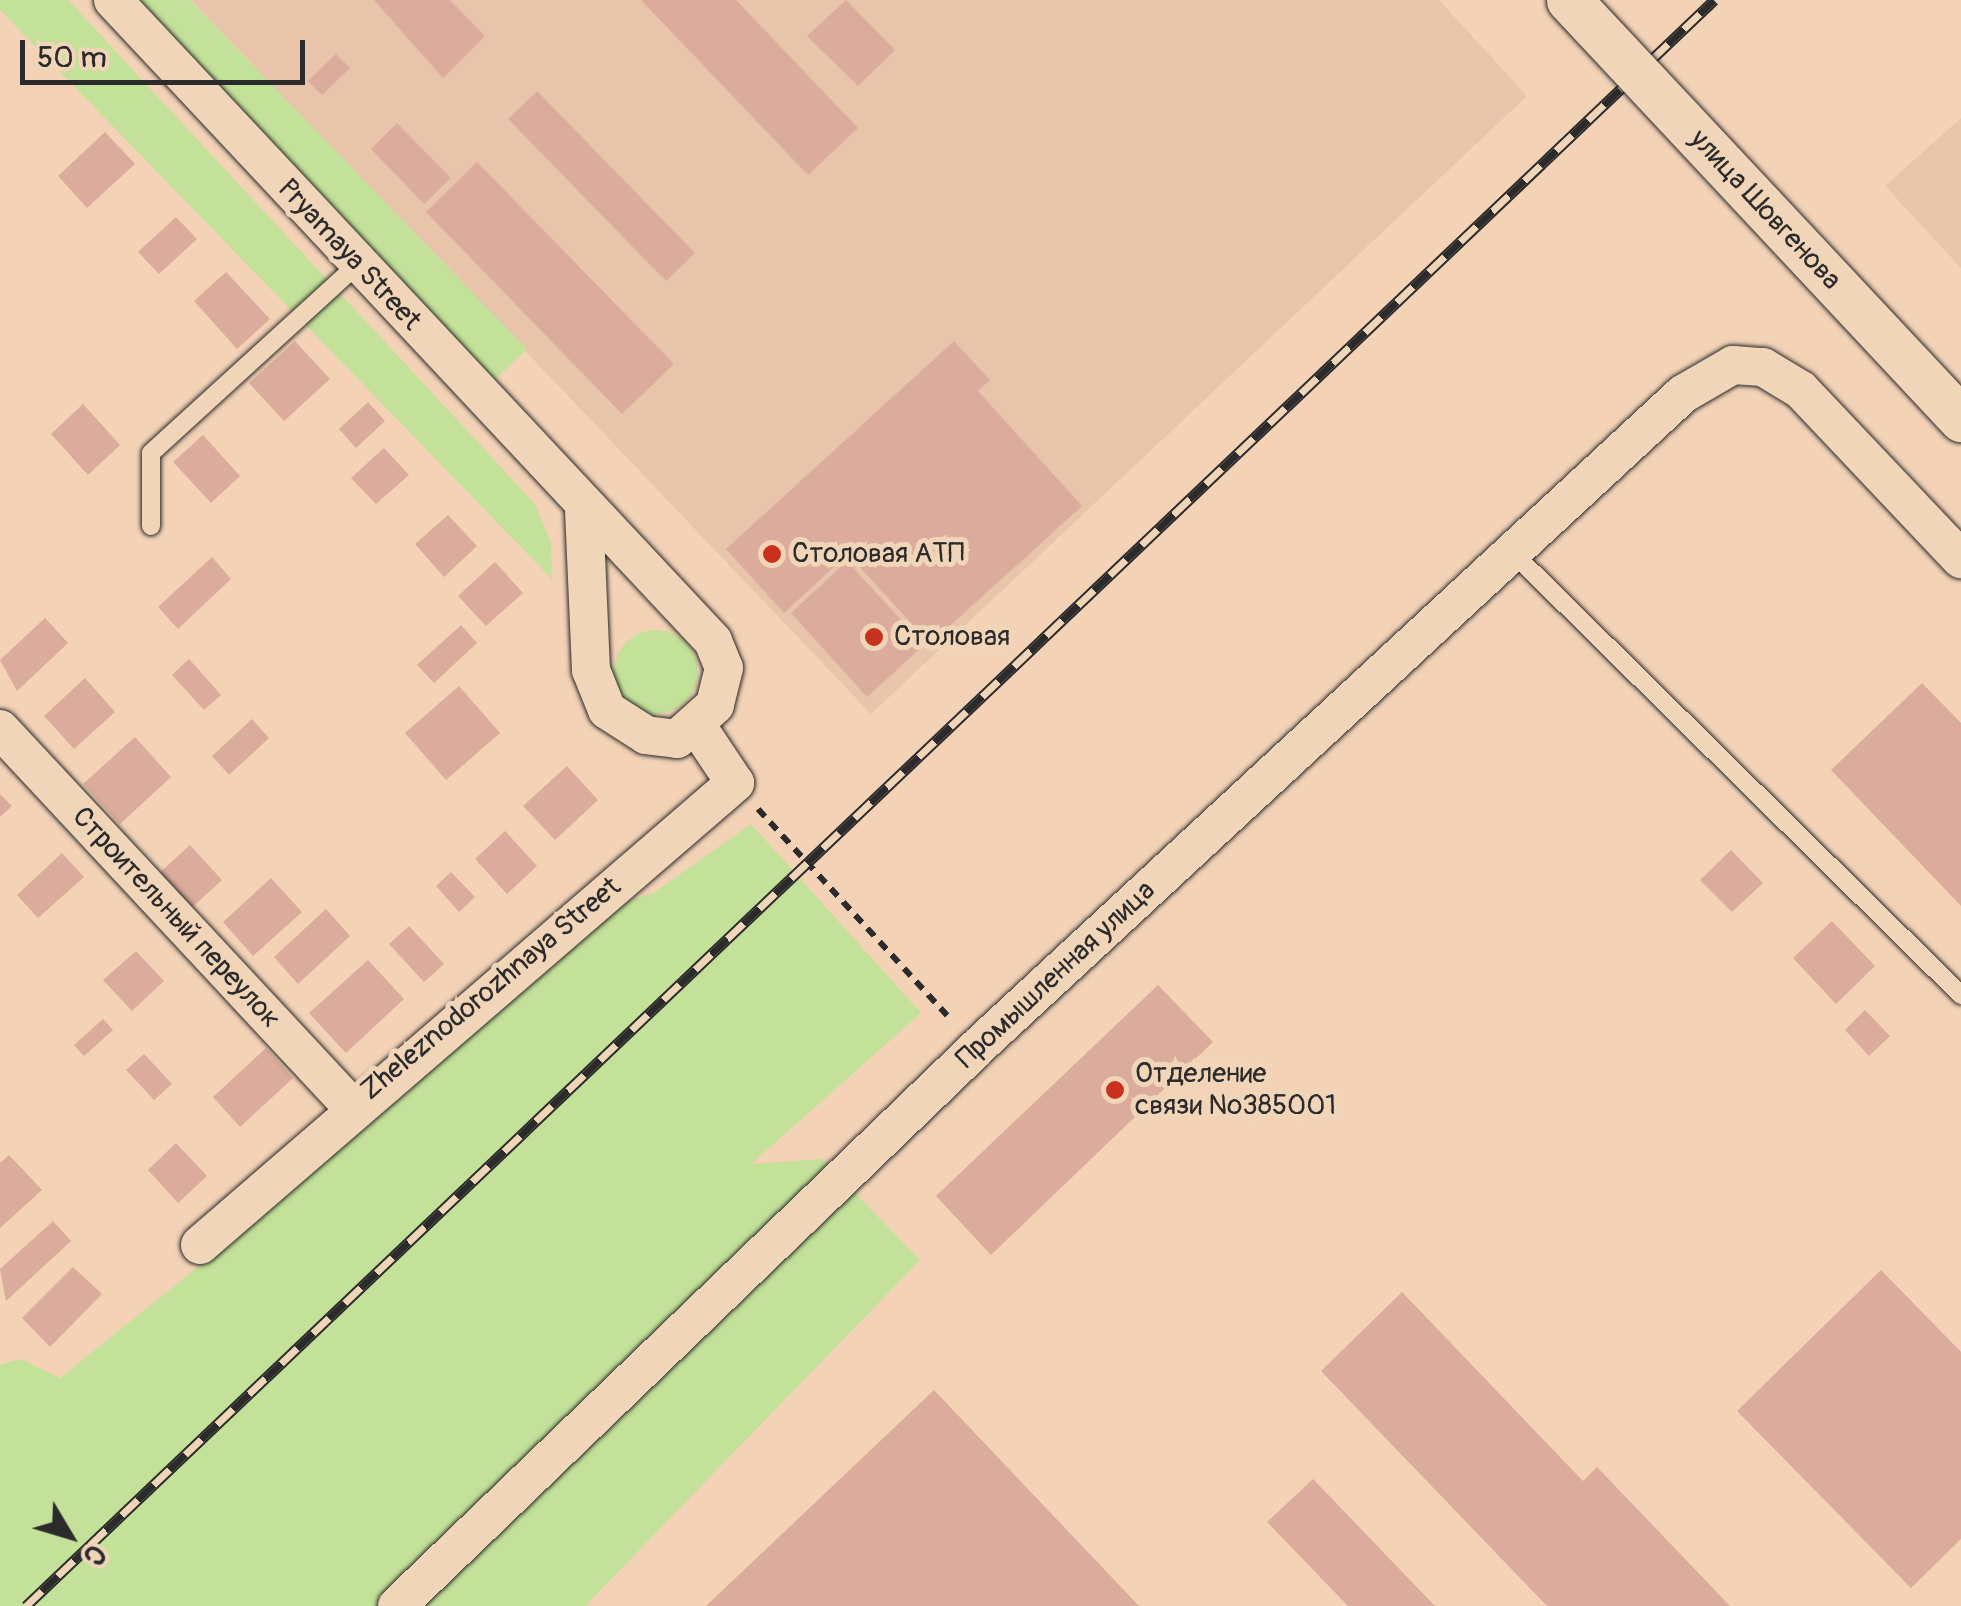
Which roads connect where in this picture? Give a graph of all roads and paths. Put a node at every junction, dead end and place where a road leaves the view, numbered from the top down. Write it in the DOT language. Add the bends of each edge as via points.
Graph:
graph roads {
  1 [pos="113,0"];
  2 [pos="1569,0"];
  3 [pos="358,264"];
  4 [pos="1961,419"];
  5 [pos="584,509"];
  6 [pos="151,526"];
  7 [pos="1512,552"];
  8 [pos="1961,559"];
  9 [pos="697,726"];
  10 [pos="0,728"];
  11 [pos="734,783"];
  12 [pos="1961,995"];
  13 [pos="976,1048"];
  14 [pos="352,1107"];
  15 [pos="200,1245"];
  16 [pos="397,1606"];
  1 -- 3 [label="street, Pryamaya Street"];
  2 -- 4 [label="street, улица Шовгенова, bridge"];
  3 -- 5 [label="street, Pryamaya Street"];
  3 -- 6 [label="lane" via="151,454"];
  5 -- 9 [label="street, Pryamaya Street" via="713,641 724,668"];
  5 -- 9 [label="street" via="591,670 606,710 646,735 677,740"];
  7 -- 8 [label="street, Промышленная улица" via="1682,394 1733,365 1763,367 1801,390"];
  7 -- 12 [label="lane"];
  7 -- 13 [label="street, Промышленная улица"];
  9 -- 11 [label="street"];
  10 -- 14 [label="street, Строительный переулок"];
  11 -- 13 [label="path"];
  11 -- 14 [label="street, Zheleznodorozhnaya Street"];
  13 -- 16 [label="street, Промышленная улица"];
  14 -- 15 [label="street, Zheleznodorozhnaya Street"];
}
